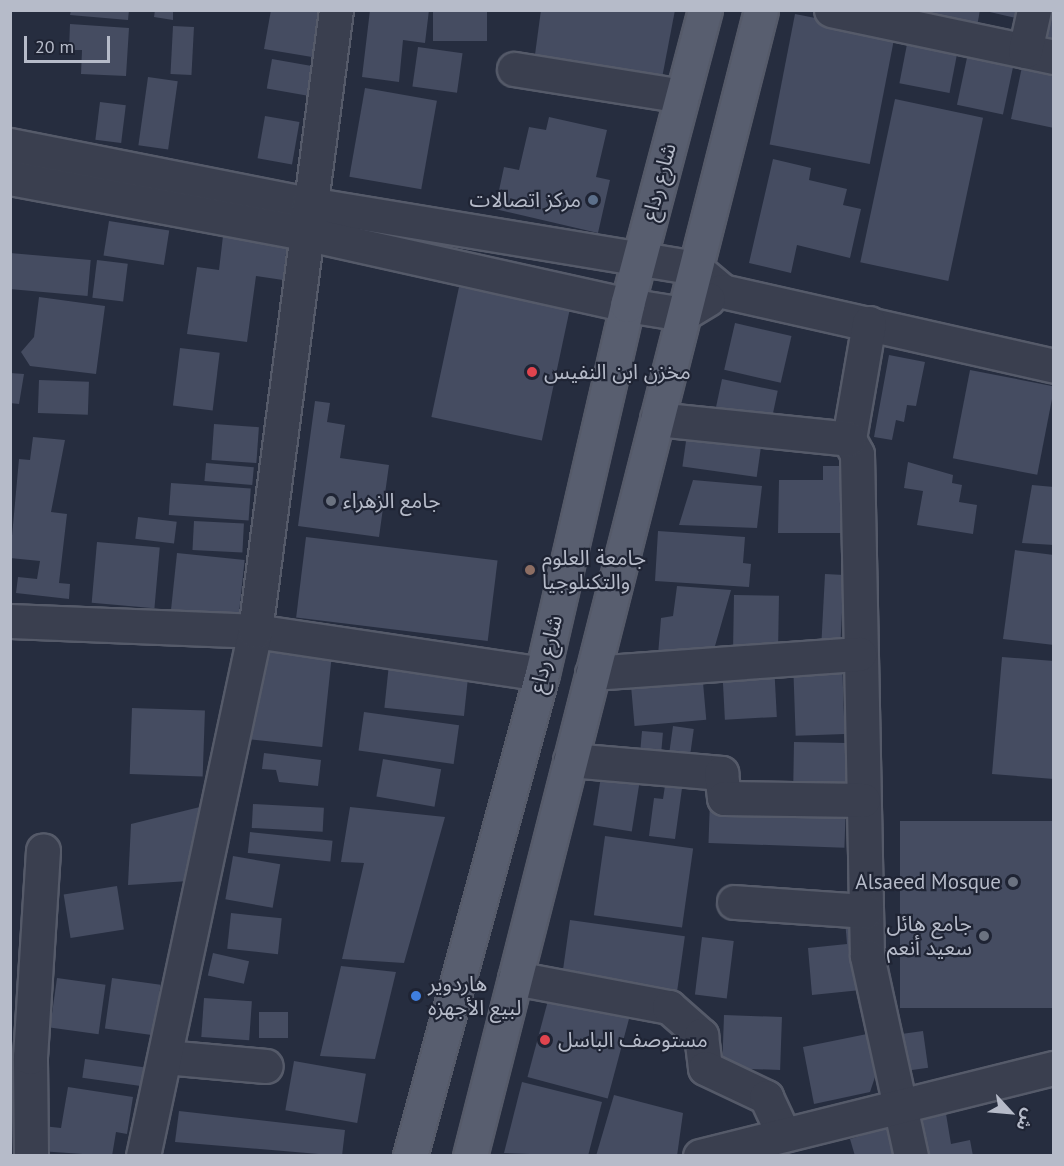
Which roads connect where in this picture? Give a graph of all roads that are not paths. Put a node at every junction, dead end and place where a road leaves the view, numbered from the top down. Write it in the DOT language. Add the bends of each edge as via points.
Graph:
graph roads {
  1 [pos="336,10"];
  2 [pos="705,10"];
  3 [pos="761,10"];
  4 [pos="831,10"];
  5 [pos="1034,10"];
  6 [pos="908,18"];
  7 [pos="1039,54"];
  8 [pos="514,69"];
  9 [pos="682,96"];
  10 [pos="10,145"];
  11 [pos="10,178"];
  12 [pos="308,219"];
  13 [pos="639,259"];
  14 [pos="695,268"];
  15 [pos="723,291"];
  16 [pos="627,305"];
  17 [pos="683,314"];
  18 [pos="869,323"];
  19 [pos="1053,366"];
  20 [pos="657,418"];
  21 [pos="849,439"];
  22 [pos="10,621"];
  23 [pos="255,631"];
  24 [pos="859,654"];
  25 [pos="592,673"];
  26 [pos="542,674"];
  27 [pos="570,760"];
  28 [pos="863,800"];
  29 [pos="43,850"];
  30 [pos="734,902"];
  31 [pos="866,912"];
  32 [pos="515,978"];
  33 [pos="20,1051"];
  34 [pos="165,1057"];
  35 [pos="266,1066"];
  36 [pos="1053,1068"];
  37 [pos="900,1105"];
  38 [pos="783,1133"];
  39 [pos="31,1155"];
  40 [pos="143,1155"];
  41 [pos="411,1155"];
  42 [pos="470,1155"];
  43 [pos="700,1155"];
  44 [pos="911,1155"];
  1 -- 12 [label="street"];
  2 -- 9 [label="main road, شارع رداع"];
  3 -- 14 [label="main road"];
  4 -- 6 [label="street"];
  5 -- 7 [label="street"];
  6 -- 7 [label="street"];
  8 -- 9 [label="street"];
  9 -- 13 [label="main road, شارع رداع"];
  10 -- 12 [label="street"];
  11 -- 12 [label="street"];
  12 -- 13 [label="street"];
  12 -- 16 [label="street"];
  12 -- 23 [label="street"];
  13 -- 14 [label="street"];
  13 -- 16 [label="main road, شارع رداع"];
  14 -- 15 [label="street"];
  14 -- 17 [label="main road"];
  15 -- 17 [label="street"];
  15 -- 18 [label="street"];
  16 -- 17 [label="street"];
  16 -- 26 [label="main road, شارع رداع"];
  17 -- 20 [label="main road"];
  18 -- 19 [label="street"];
  18 -- 21 [label="street"];
  20 -- 21 [label="street"];
  20 -- 25 [label="main road"];
  21 -- 24 [label="street" via="857,454"];
  22 -- 23 [label="street"];
  23 -- 26 [label="street"];
  23 -- 34 [label="street"];
  24 -- 25 [label="street"];
  24 -- 28 [label="street"];
  25 -- 27 [label="main road"];
  26 -- 41 [label="main road, شارع رداع"];
  27 -- 28 [label="street" via="721,773 724,798"];
  27 -- 32 [label="main road"];
  28 -- 31 [label="street"];
  29 -- 33 [label="street"];
  30 -- 31 [label="street"];
  31 -- 37 [label="street" via="867,956"];
  32 -- 38 [label="street" via="669,1007 701,1035 705,1068 766,1096"];
  32 -- 42 [label="main road"];
  33 -- 39 [label="street"];
  34 -- 35 [label="street"];
  34 -- 40 [label="street"];
  36 -- 37 [label="street"];
  37 -- 38 [label="street"];
  37 -- 44 [label="street"];
  38 -- 43 [label="street"];
}
